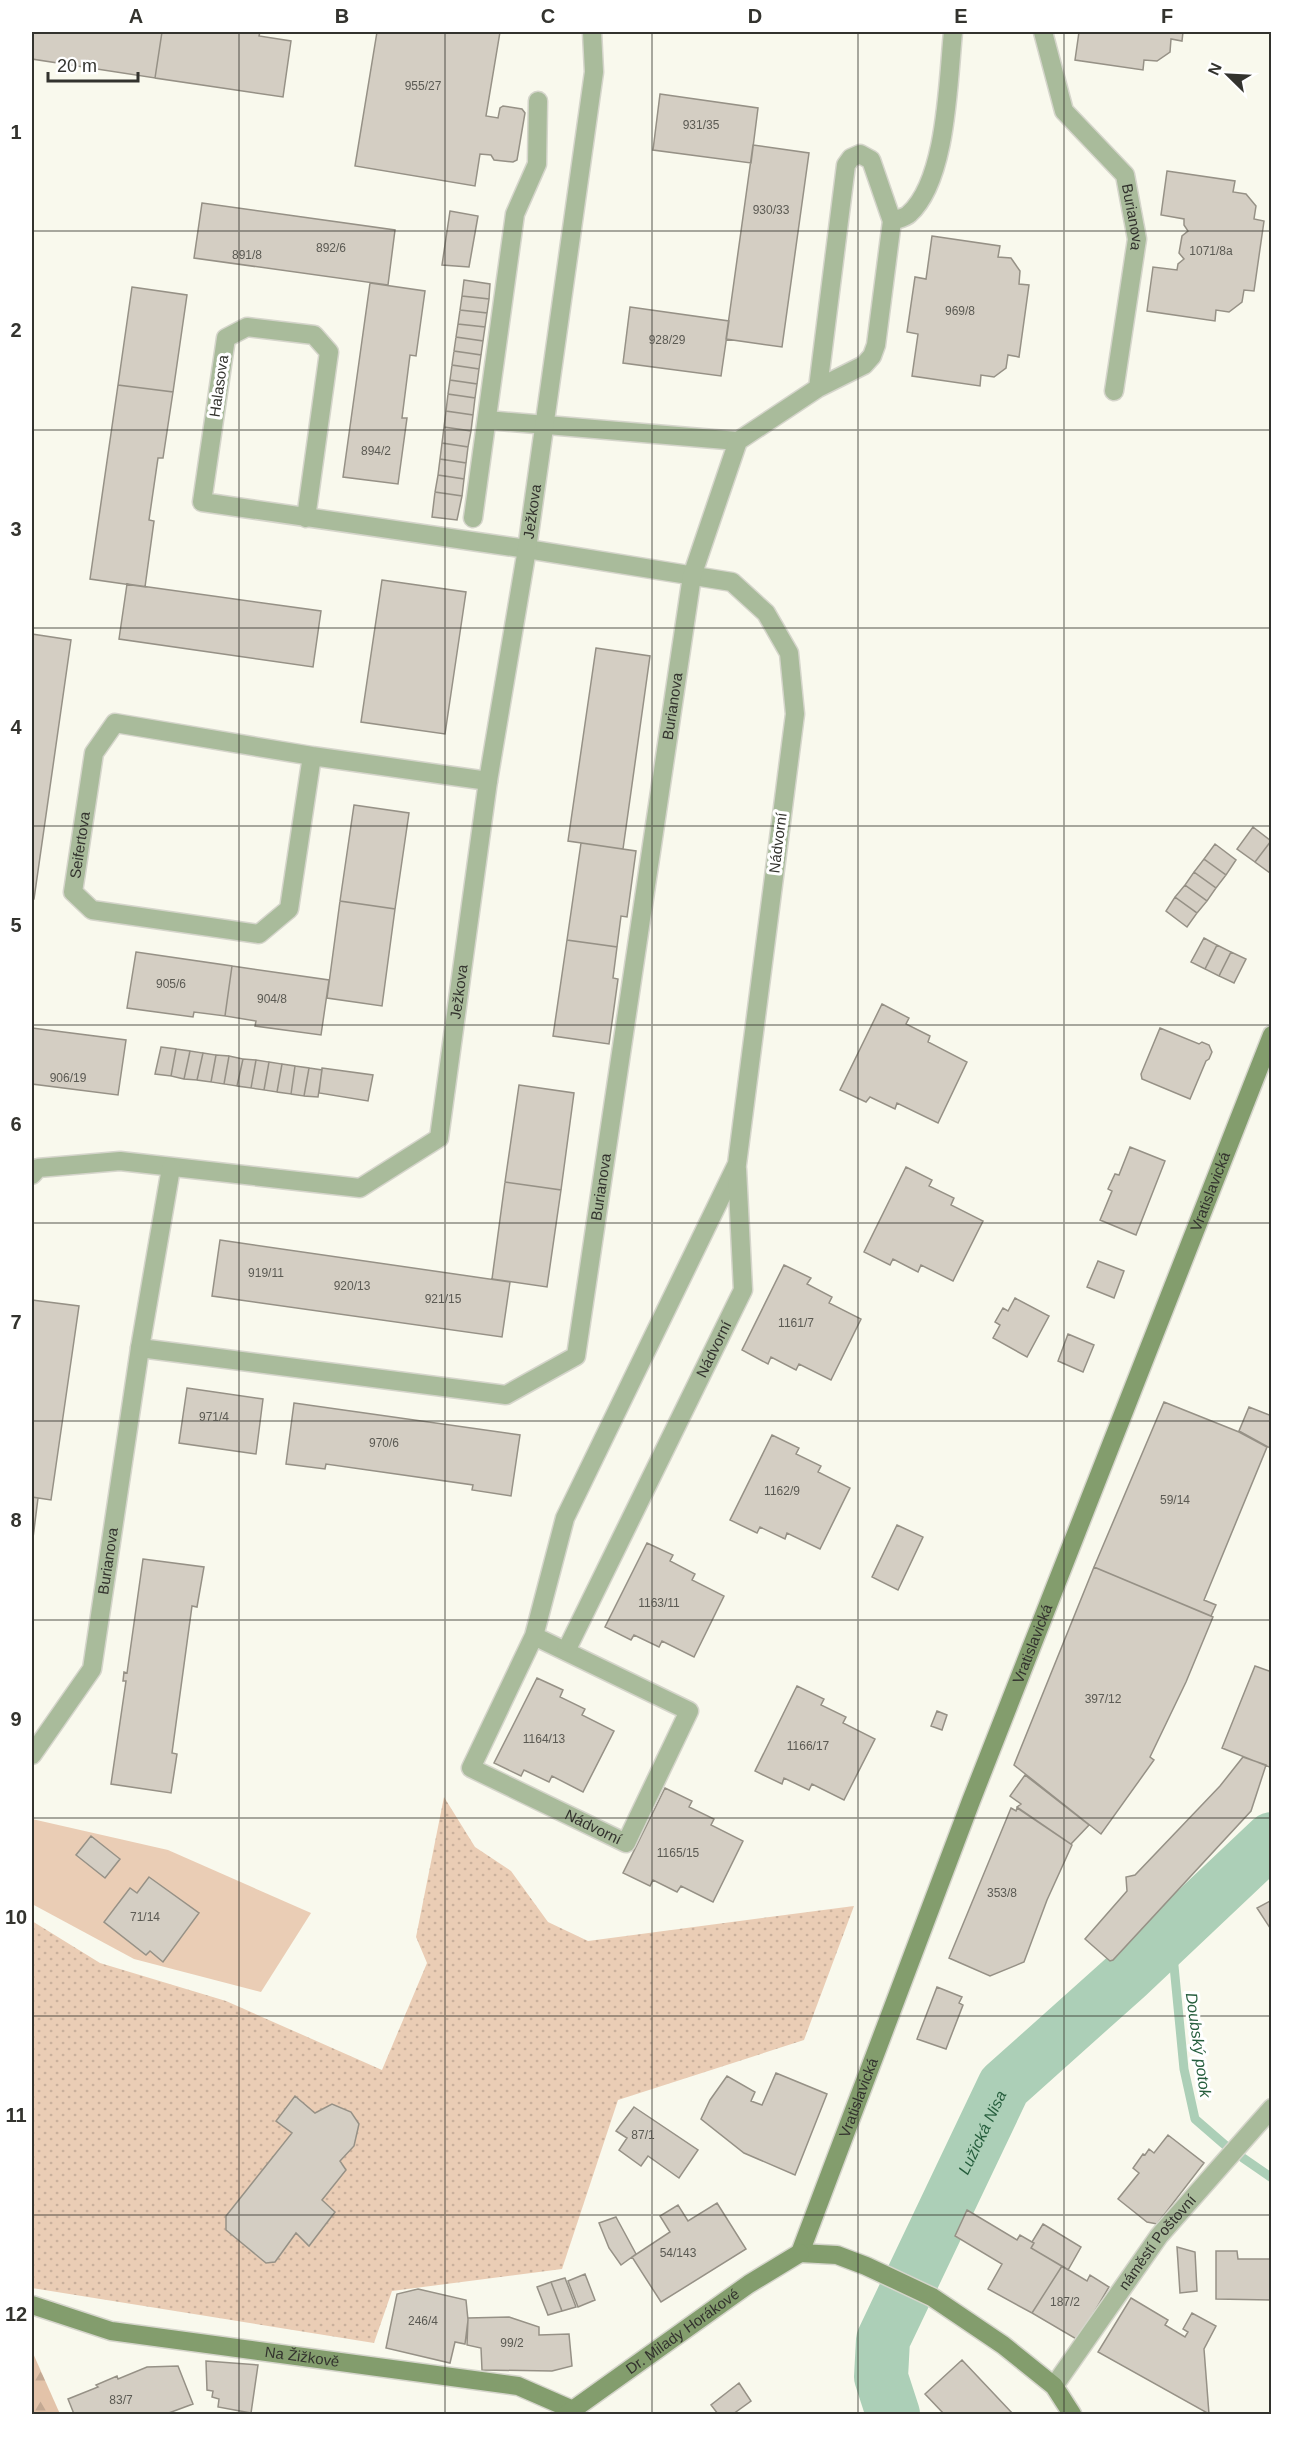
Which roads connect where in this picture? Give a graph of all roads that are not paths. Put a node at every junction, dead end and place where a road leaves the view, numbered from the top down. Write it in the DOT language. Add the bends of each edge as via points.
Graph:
graph roads {
  1 [pos="592,32"];
  2 [pos="953,32"];
  3 [pos="1043,32"];
  4 [pos="538,101"];
  5 [pos="892,221"];
  6 [pos="818,388"];
  7 [pos="1114,391"];
  8 [pos="487,420"];
  9 [pos="544,424"];
  10 [pos="738,441"];
  11 [pos="306,518"];
  12 [pos="473,518"];
  13 [pos="527,549"];
  14 [pos="692,576"];
  15 [pos="312,756"];
  16 [pos="488,781"];
  17 [pos="1272,1035"];
  18 [pos="737,1164"];
  19 [pos="171,1168"];
  20 [pos="32,1175"];
  21 [pos="140,1348"];
  22 [pos="534,1636"];
  23 [pos="566,1652"];
  24 [pos="32,1755"];
  25 [pos="1272,2108"];
  26 [pos="800,2253"];
  27 [pos="32,2305"];
  28 [pos="1053,2386"];
  29 [pos="570,2412"];
  30 [pos="1072,2415"];
  1 -- 9 [label="street, Ježkova" via="594,72"];
  2 -- 5 [label="street" via="934,174 908,216"];
  3 -- 7 [label="street, Burianova" via="1064,111 1125,175 1137,239"];
  4 -- 8 [label="street" via="537,164 515,214"];
  5 -- 6 [label="street" via="872,356"];
  5 -- 6 [label="street" via="871,160 860,154 851,158 846,165"];
  6 -- 10 [label="street"];
  8 -- 9 [label="street"];
  8 -- 12 [label="street"];
  9 -- 10 [label="street"];
  9 -- 13 [label="street, Ježkova"];
  10 -- 14 [label="street, Burianova"];
  11 -- 11 [label="street, Halasova" via="202,502 226,338 247,327 314,335 329,352"];
  11 -- 13 [label="street, Halasova"];
  13 -- 14 [label="street"];
  13 -- 16 [label="street, Ježkova"];
  14 -- 18 [label="street, Nádvorní" via="732,582 766,613 789,653 795,714"];
  14 -- 21 [label="street, Burianova" via="576,1356 506,1395"];
  15 -- 15 [label="street, Seifertova" via="115,723 94,753 73,891 92,910 259,934 289,909"];
  15 -- 16 [label="street, Seifertova"];
  16 -- 19 [label="street, Ježkova" via="439,1138 360,1188"];
  17 -- 26 [label="street, Vratislavická" via="971,1801"];
  18 -- 22 [label="street, Nádvorní" via="565,1518"];
  18 -- 23 [label="street, Nádvorní" via="743,1290"];
  19 -- 20 [label="street, Ježkova" via="120,1161 38,1168"];
  19 -- 21 [label="street, Burianova"];
  21 -- 24 [label="street, Burianova" via="93,1669"];
  22 -- 23 [label="street, Nádvorní"];
  22 -- 23 [label="street, Nádvorní" via="471,1768 626,1843 689,1711"];
  25 -- 28 [label="street, náměstí Poštovní" via="1159,2236"];
  26 -- 28 [label="street" via="837,2255 932,2297 1003,2345"];
  26 -- 29 [label="street, Dr. Milady Horákové" via="749,2284"];
  27 -- 29 [label="street, Na Žižkově" via="111,2331 518,2386"];
  28 -- 30 [label="street"];
}
